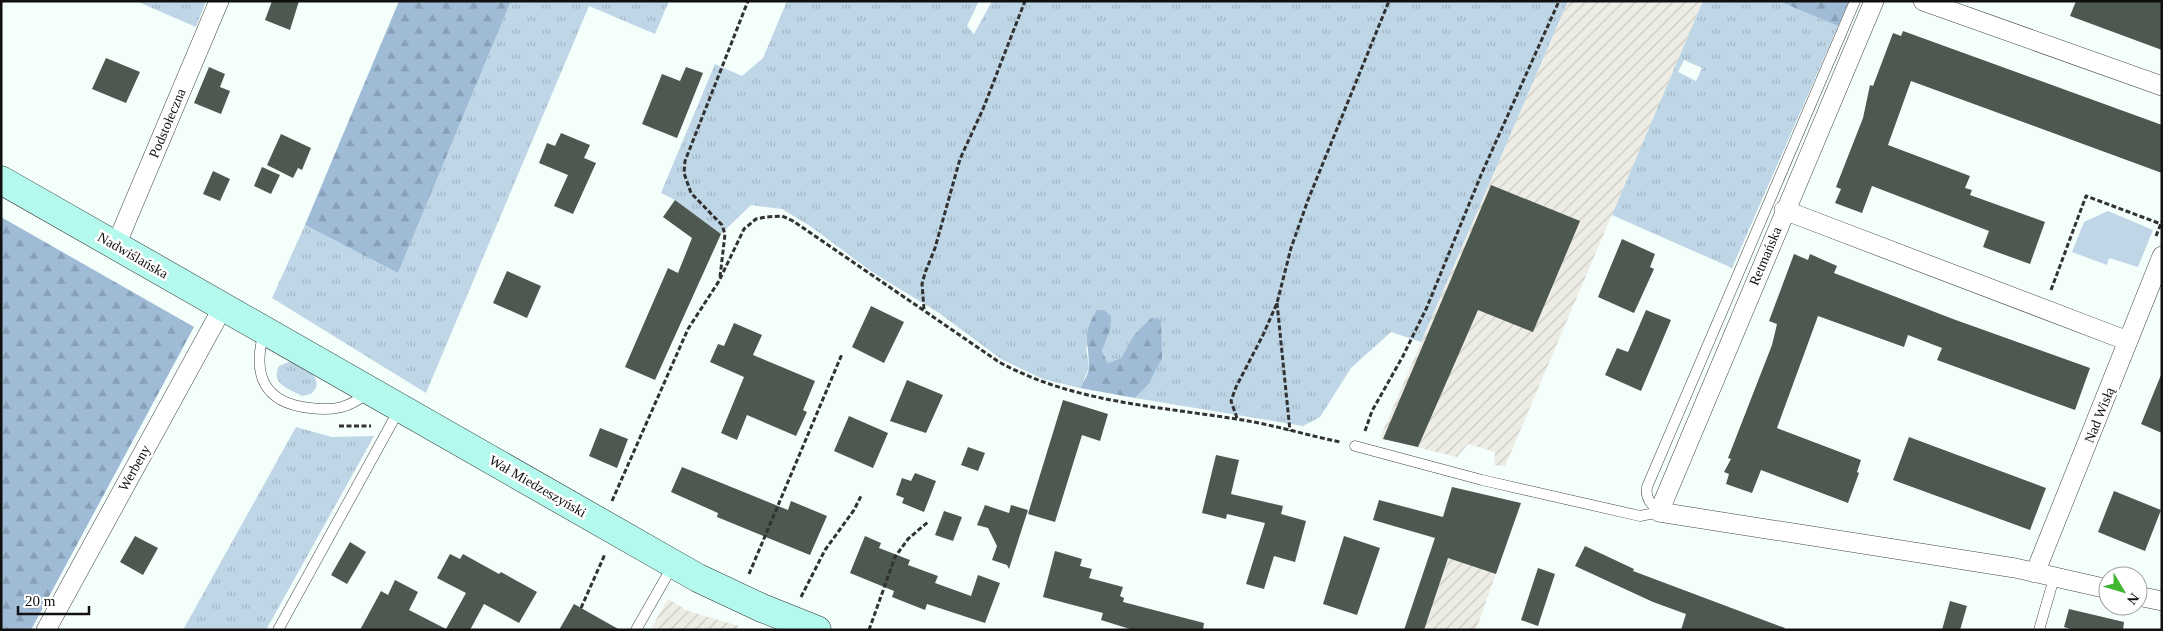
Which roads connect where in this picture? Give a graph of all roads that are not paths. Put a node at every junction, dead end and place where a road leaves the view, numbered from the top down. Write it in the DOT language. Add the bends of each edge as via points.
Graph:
graph roads {
  1 [pos="219,1"];
  2 [pos="1855,1"];
  3 [pos="1874,1"];
  4 [pos="1923,1"];
  5 [pos="2162,86"];
  6 [pos="1,180"];
  7 [pos="1784,210"];
  8 [pos="116,245"];
  9 [pos="2158,249"];
  10 [pos="223,307"];
  11 [pos="265,331"];
  12 [pos="2128,342"];
  13 [pos="370,391"];
  14 [pos="396,416"];
  15 [pos="1355,446"];
  16 [pos="1659,512"];
  17 [pos="674,564"];
  18 [pos="2035,573"];
  19 [pos="2054,578"];
  20 [pos="2098,587"];
  21 [pos="2148,598"];
  22 [pos="2162,601"];
  23 [pos="46,630"];
  24 [pos="278,630"];
  25 [pos="636,630"];
  26 [pos="817,630"];
  27 [pos="2039,630"];
  1 -- 8 [label="street, Podstołeczna"];
  2 -- 16 [label="lane" via="1647,487 1648,500"];
  3 -- 7 [label="street, Retmańska"];
  4 -- 5 [label="street"];
  6 -- 8 [label="main road, Nadwiślańska"];
  7 -- 12 [label="street"];
  7 -- 16 [label="street, Retmańska"];
  8 -- 10 [label="main road, Nadwiślańska"];
  9 -- 12 [label="street, Nad Wisłą"];
  10 -- 11 [label="main road, Nadwiślańska"];
  10 -- 23 [label="street, Werbeny"];
  11 -- 13 [label="main road, Wał Miedzeszyński"];
  11 -- 13 [label="lane" via="260,373 264,384 276,398 302,408 328,410 353,404"];
  12 -- 18 [label="street, Nad Wisłą"];
  13 -- 14 [label="main road, Wał Miedzeszyński"];
  14 -- 17 [label="main road, Wał Miedzeszyński"];
  14 -- 24 [label="lane"];
  15 -- 16 [label="lane" via="1482,480 1640,516"];
  16 -- 18 [label="street"];
  17 -- 25 [label="lane"];
  17 -- 26 [label="main road, Wał Miedzeszyński" via="739,598"];
  18 -- 19 [label="street"];
  19 -- 20 [label="street"];
  19 -- 27 [label="lane"];
  21 -- 22 [label="street"];
}
